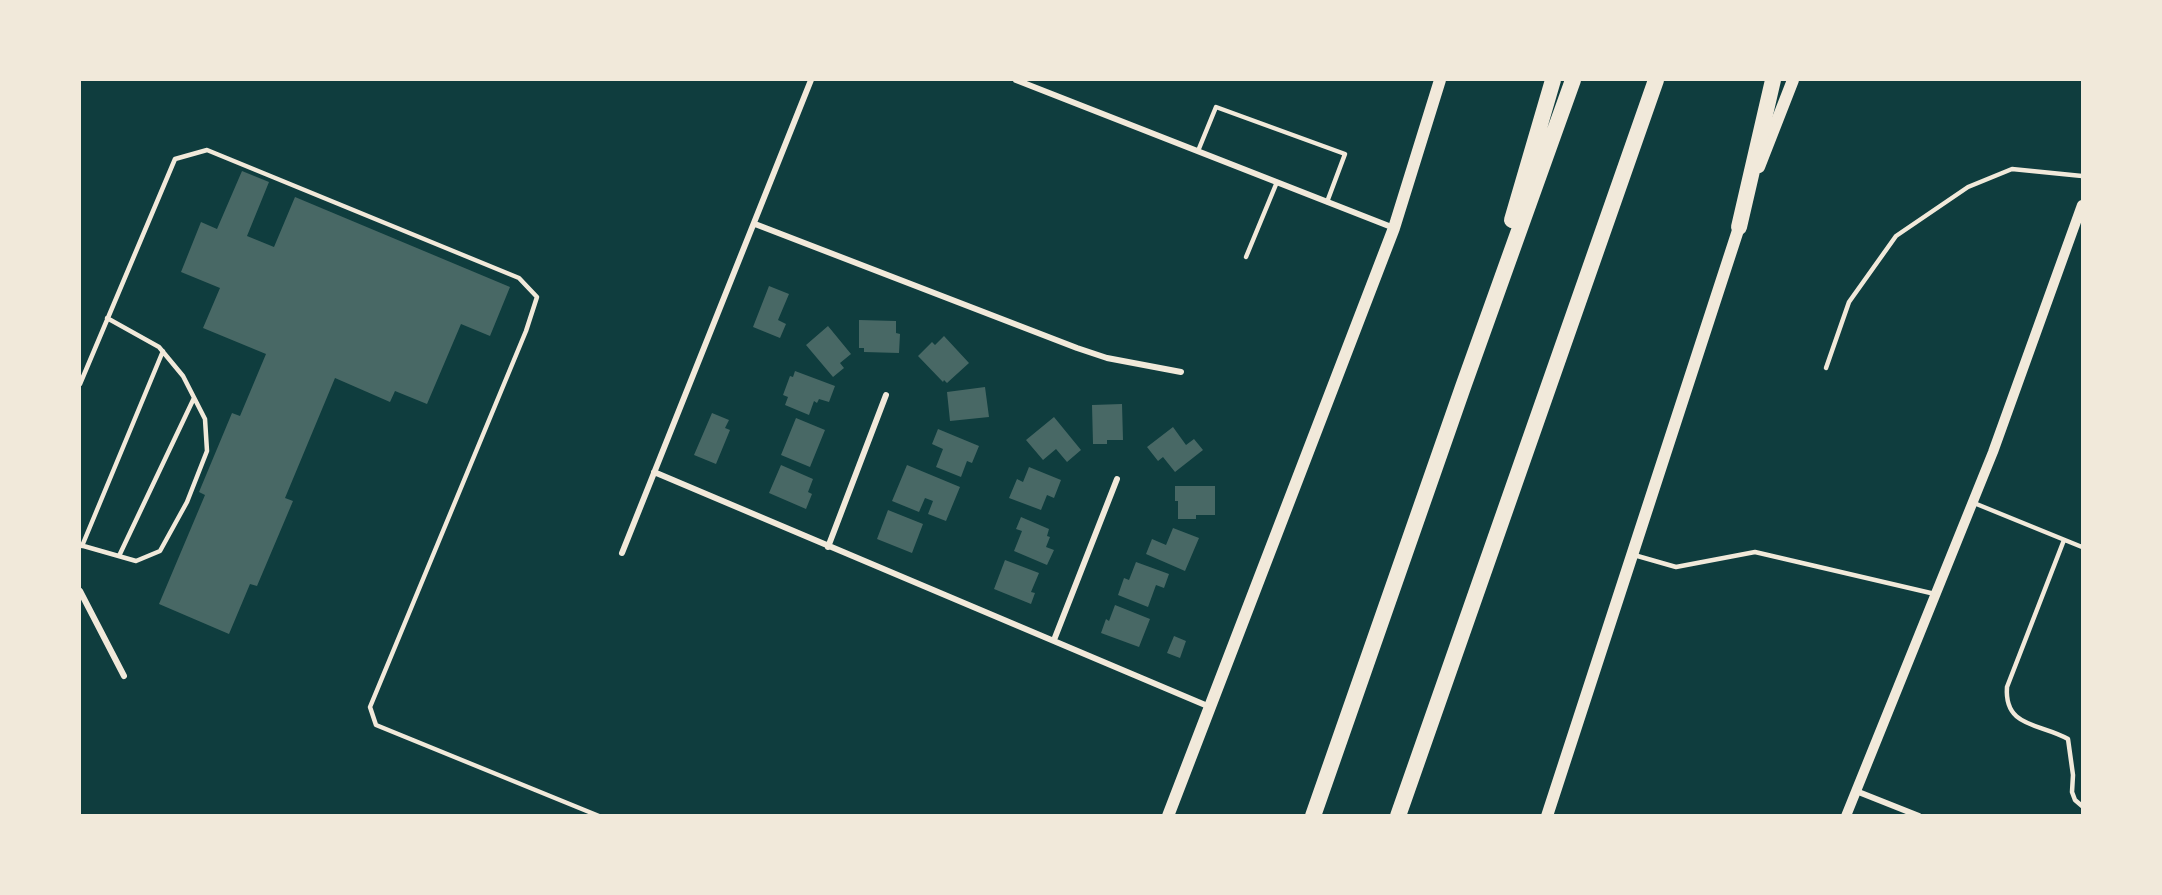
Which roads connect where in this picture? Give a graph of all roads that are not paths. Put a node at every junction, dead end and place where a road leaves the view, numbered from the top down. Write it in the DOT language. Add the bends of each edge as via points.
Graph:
graph roads {
  1 [pos="811,80"];
  2 [pos="1016,80"];
  3 [pos="1440,80"];
  4 [pos="1553,80"];
  5 [pos="1573,80"];
  6 [pos="1656,80"];
  7 [pos="1773,80"];
  8 [pos="1793,80"];
  9 [pos="1198,151"];
  10 [pos="2082,176"];
  11 [pos="1277,182"];
  12 [pos="1328,202"];
  13 [pos="2082,205"];
  14 [pos="755,224"];
  15 [pos="1739,227"];
  16 [pos="1394,228"];
  17 [pos="1246,257"];
  18 [pos="107,318"];
  19 [pos="163,351"];
  20 [pos="1826,368"];
  21 [pos="1181,372"];
  22 [pos="80,384"];
  23 [pos="1463,387"];
  24 [pos="886,395"];
  25 [pos="194,398"];
  26 [pos="654,472"];
  27 [pos="1117,479"];
  28 [pos="1972,503"];
  29 [pos="2064,540"];
  30 [pos="81,545"];
  31 [pos="828,547"];
  32 [pos="2082,547"];
  33 [pos="622,553"];
  34 [pos="1632,554"];
  35 [pos="119,556"];
  36 [pos="80,591"];
  37 [pos="1935,594"];
  38 [pos="1054,640"];
  39 [pos="124,676"];
  40 [pos="1210,707"];
  41 [pos="1856,791"];
  42 [pos="2082,806"];
  43 [pos="599,816"];
  44 [pos="1168,816"];
  45 [pos="1314,816"];
  46 [pos="1398,816"];
  47 [pos="1546,816"];
  48 [pos="1846,816"];
  49 [pos="1918,816"];
  1 -- 14 [label="street"];
  2 -- 9 [label="street"];
  3 -- 16 [label="main road"];
  4 -- 23 [label="highway"];
  5 -- 23 [label="highway"];
  6 -- 46 [label="highway"];
  7 -- 15 [label="highway"];
  8 -- 15 [label="main road"];
  9 -- 11 [label="street"];
  9 -- 12 [label="lane" via="1216,107 1345,154"];
  10 -- 20 [label="lane" via="2012,169 1968,187 1896,236 1849,302"];
  11 -- 12 [label="street"];
  11 -- 17 [label="lane"];
  12 -- 16 [label="street"];
  13 -- 28 [label="street"];
  14 -- 21 [label="street" via="1077,348"];
  14 -- 26 [label="street"];
  15 -- 34 [label="main road"];
  16 -- 40 [label="main road"];
  18 -- 19 [label="lane"];
  18 -- 22 [label="lane"];
  18 -- 43 [label="lane" via="175,159 207,150 519,278 537,297 526,331 370,707 376,725"];
  19 -- 25 [label="lane"];
  19 -- 30 [label="lane"];
  23 -- 45 [label="highway"];
  24 -- 31 [label="street"];
  25 -- 35 [label="lane"];
  25 -- 35 [label="lane" via="205,419 207,452 186,502 160,551 136,561"];
  26 -- 31 [label="street"];
  26 -- 33 [label="street"];
  27 -- 38 [label="street"];
  28 -- 29 [label="lane"];
  28 -- 37 [label="street"];
  29 -- 32 [label="lane"];
  29 -- 42 [label="lane" via="2007,687 2006,699 2016,718 2068,739 2072,792"];
  30 -- 35 [label="lane"];
  31 -- 38 [label="street"];
  34 -- 37 [label="lane" via="1676,567 1755,552"];
  34 -- 47 [label="main road"];
  36 -- 39 [label="street"];
  37 -- 41 [label="street"];
  38 -- 40 [label="street"];
  40 -- 44 [label="main road"];
  41 -- 48 [label="street"];
  41 -- 49 [label="street"];
}
